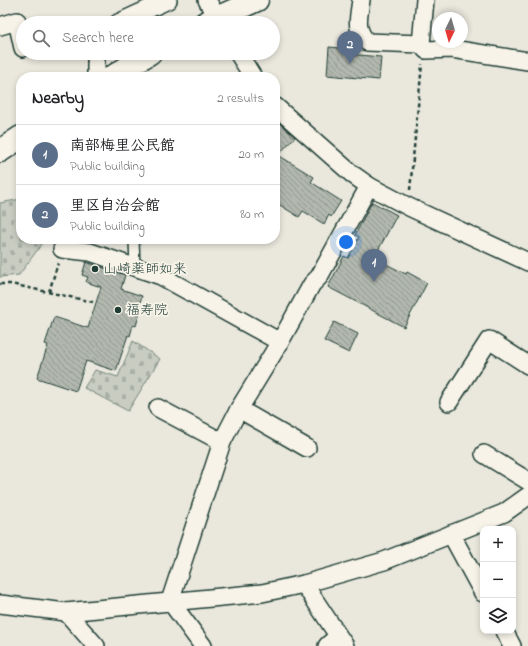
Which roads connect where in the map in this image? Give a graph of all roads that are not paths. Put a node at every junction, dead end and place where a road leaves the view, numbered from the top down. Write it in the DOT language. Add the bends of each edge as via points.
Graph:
graph roads {
  1 [pos="168,0"];
  2 [pos="257,0"];
  3 [pos="361,0"];
  4 [pos="425,0"];
  5 [pos="133,16"];
  6 [pos="212,16"];
  7 [pos="16,21"];
  8 [pos="0,26"];
  9 [pos="423,47"];
  10 [pos="96,60"];
  11 [pos="139,60"];
  12 [pos="242,60"];
  13 [pos="528,61"];
  14 [pos="96,72"];
  15 [pos="120,72"];
  16 [pos="250,72"];
  17 [pos="280,110"];
  18 [pos="16,140"];
  19 [pos="0,151"];
  20 [pos="369,186"];
  21 [pos="134,244"];
  22 [pos="62,249"];
  23 [pos="528,262"];
  24 [pos="136,268"];
  25 [pos="280,342"];
  26 [pos="528,365"];
  27 [pos="449,402"];
  28 [pos="158,408"];
  29 [pos="239,409"];
  30 [pos="222,442"];
  31 [pos="307,448"];
  32 [pos="484,454"];
  33 [pos="528,480"];
  34 [pos="528,496"];
  35 [pos="451,534"];
  36 [pos="304,584"];
  37 [pos="480,587"];
  38 [pos="170,602"];
  39 [pos="0,604"];
  40 [pos="66,612"];
  41 [pos="506,634"];
  42 [pos="337,643"];
  43 [pos="96,646"];
  44 [pos="203,646"];
  45 [pos="512,646"];
  1 -- 5 [label="street"];
  2 -- 6 [label="street"];
  3 -- 9 [label="street" via="358,24 360,35 367,42"];
  4 -- 9 [label="street"];
  7 -- 8 [label="street"];
  9 -- 13 [label="street"];
  10 -- 14 [label="street"];
  11 -- 15 [label="street"];
  12 -- 16 [label="street"];
  17 -- 20 [label="street"];
  18 -- 19 [label="street"];
  20 -- 23 [label="street"];
  20 -- 25 [label="street"];
  21 -- 24 [label="lane"];
  22 -- 24 [label="street" via="90,252"];
  24 -- 25 [label="street" via="161,276"];
  25 -- 29 [label="street"];
  26 -- 27 [label="street" via="489,340"];
  28 -- 30 [label="street"];
  29 -- 30 [label="street"];
  29 -- 31 [label="street"];
  30 -- 38 [label="street"];
  32 -- 33 [label="street"];
  34 -- 35 [label="street" via="504,513"];
  35 -- 36 [label="street" via="384,561"];
  35 -- 37 [label="street"];
  36 -- 38 [label="street" via="262,593"];
  36 -- 42 [label="street"];
  38 -- 40 [label="street"];
  38 -- 44 [label="street"];
  39 -- 40 [label="street"];
  40 -- 43 [label="street"];
  41 -- 45 [label="street"];
}
